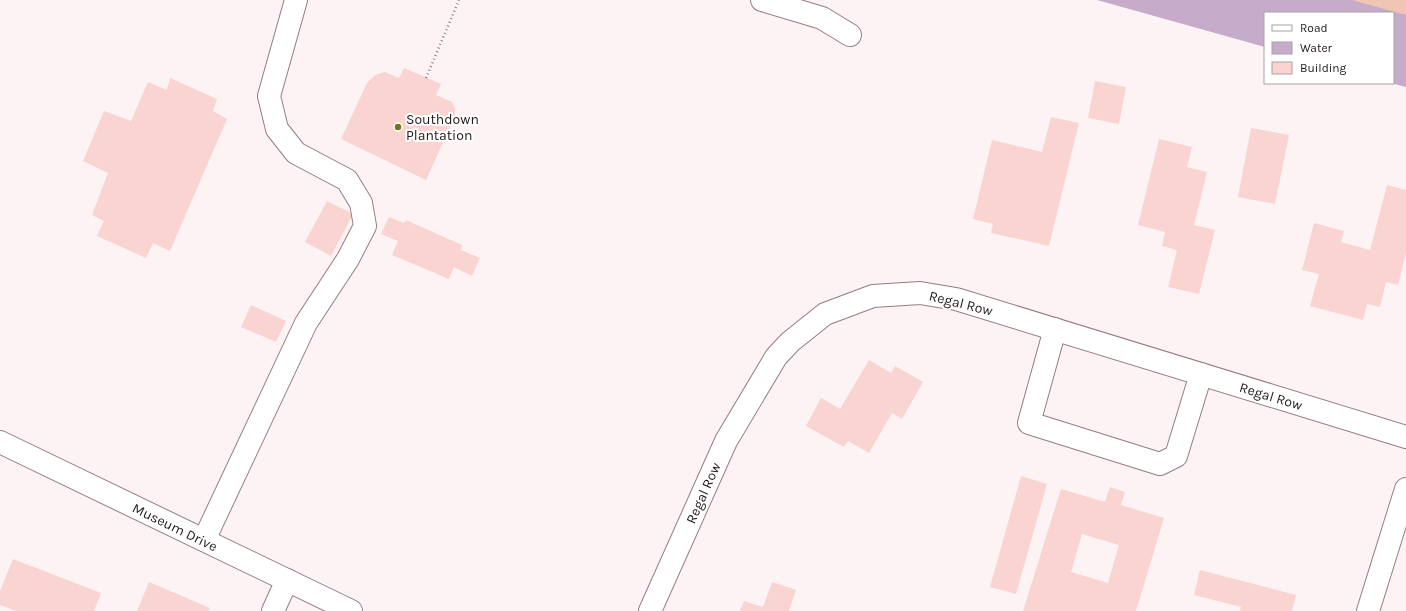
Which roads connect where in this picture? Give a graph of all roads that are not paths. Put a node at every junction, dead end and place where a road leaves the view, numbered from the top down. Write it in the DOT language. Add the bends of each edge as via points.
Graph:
graph roads {
  1 [pos="296,0"];
  2 [pos="762,0"];
  3 [pos="850,34"];
  4 [pos="1055,329"];
  5 [pos="1201,374"];
  6 [pos="1406,438"];
  7 [pos="0,442"];
  8 [pos="1406,489"];
  9 [pos="204,540"];
  10 [pos="286,580"];
  11 [pos="273,611"];
  12 [pos="351,611"];
  13 [pos="650,611"];
  14 [pos="1368,611"];
  1 -- 9 [label="street" via="269,96 277,129 296,153 347,180 361,203 365,226 348,259 306,323"];
  2 -- 3 [label="street" via="822,18"];
  4 -- 5 [label="street, Regal Row"];
  4 -- 5 [label="street" via="1029,423 1160,464 1176,456"];
  4 -- 13 [label="street, Regal Row" via="956,299 920,293 873,296 825,314 790,342 776,357 726,441"];
  5 -- 6 [label="street, Regal Row"];
  7 -- 9 [label="street, Museum Drive"];
  8 -- 14 [label="street"];
  9 -- 10 [label="street, Museum Drive"];
  10 -- 11 [label="street"];
  10 -- 12 [label="street, Museum Drive"];
}
